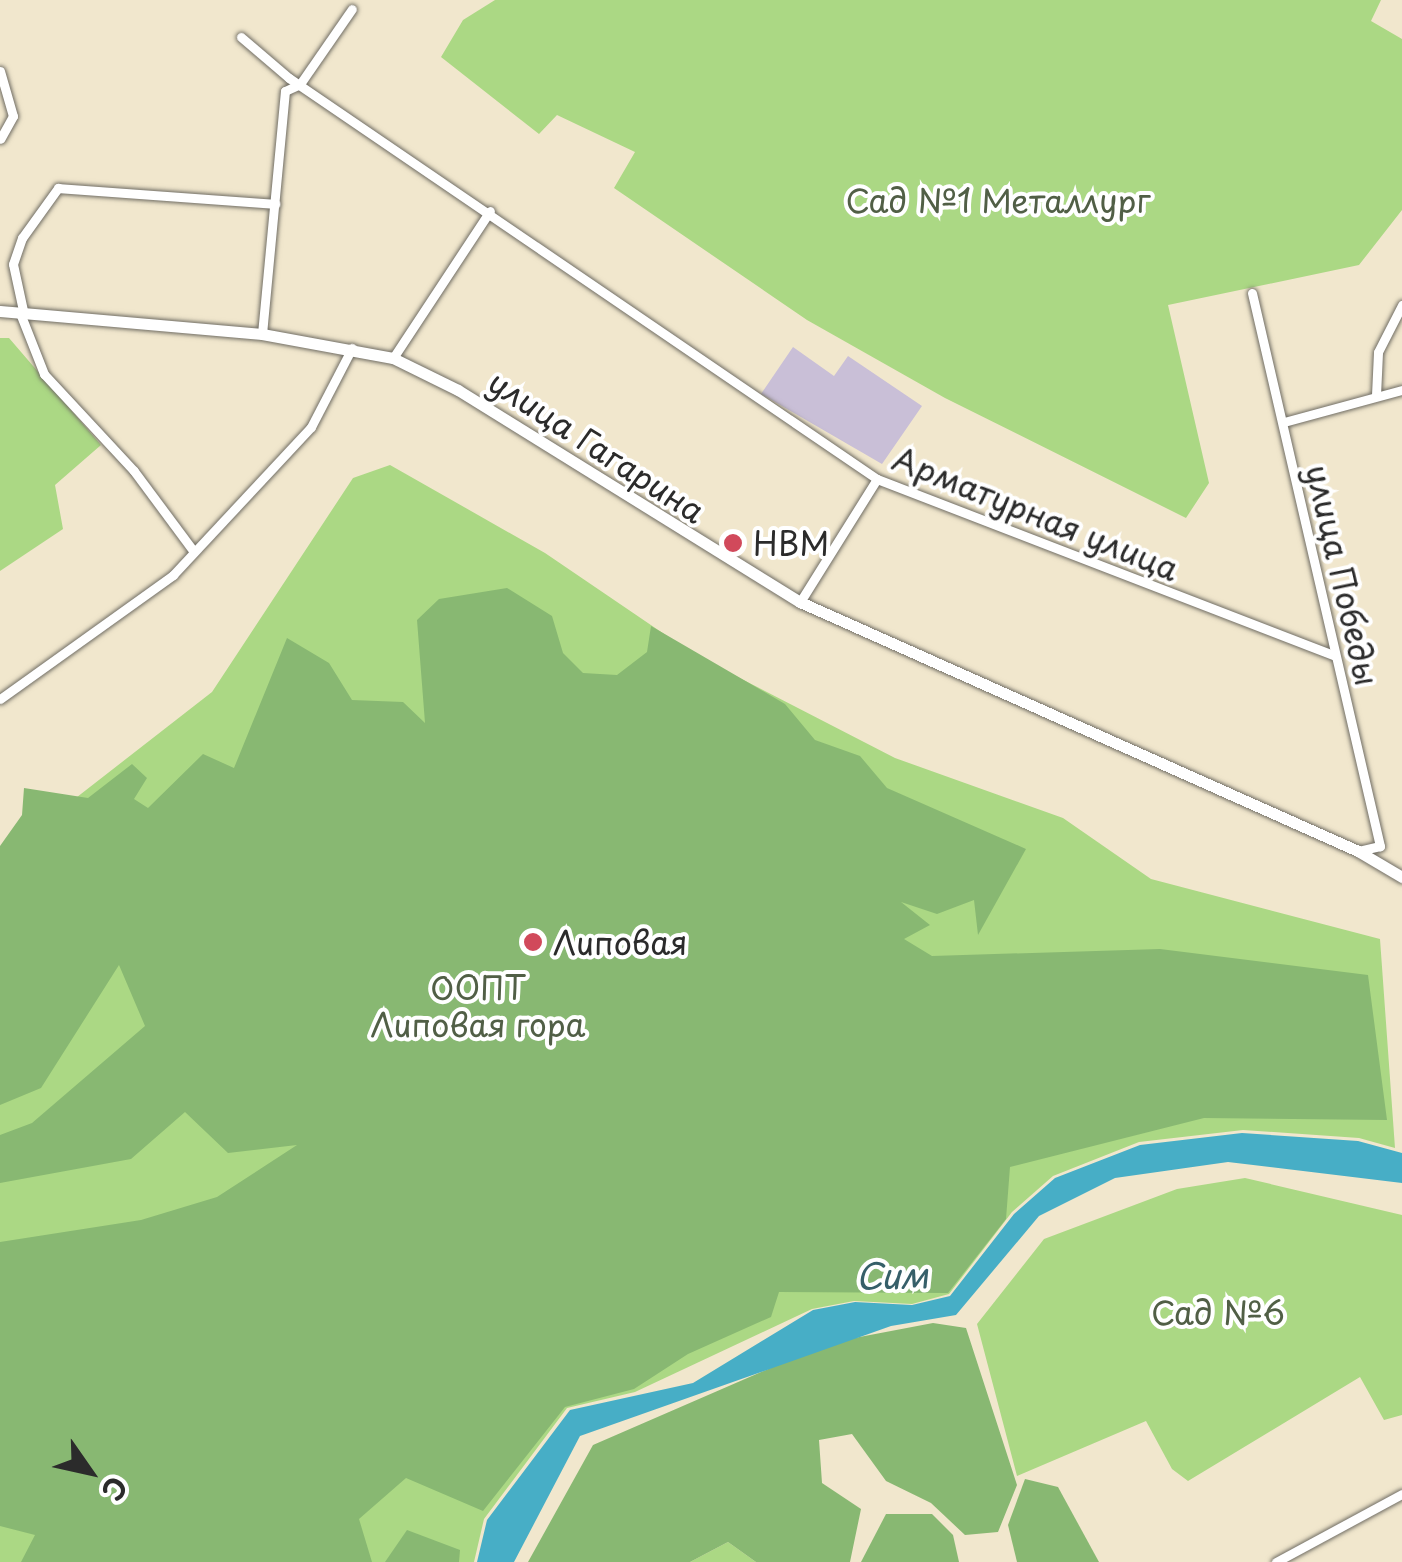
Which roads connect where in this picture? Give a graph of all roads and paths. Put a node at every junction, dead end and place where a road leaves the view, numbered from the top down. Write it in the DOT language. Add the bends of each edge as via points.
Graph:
graph roads {
  1 [pos="352,9"];
  2 [pos="241,37"];
  3 [pos="0,71"];
  4 [pos="300,84"];
  5 [pos="0,139"];
  6 [pos="275,204"];
  7 [pos="490,211"];
  8 [pos="1252,292"];
  9 [pos="1402,305"];
  10 [pos="0,312"];
  11 [pos="22,314"];
  12 [pos="262,334"];
  13 [pos="354,346"];
  14 [pos="394,358"];
  15 [pos="1402,390"];
  16 [pos="1376,395"];
  17 [pos="1284,422"];
  18 [pos="876,480"];
  19 [pos="192,549"];
  20 [pos="800,602"];
  21 [pos="1335,656"];
  22 [pos="0,699"];
  23 [pos="1358,852"];
  24 [pos="1402,878"];
  25 [pos="1402,1494"];
  26 [pos="1276,1562"];
  1 -- 4 [label="street"];
  2 -- 4 [label="street, Арматурная улица"];
  3 -- 5 [label="street" via="13,116"];
  4 -- 6 [label="street" via="286,91"];
  4 -- 7 [label="street, Арматурная улица"];
  6 -- 11 [label="street" via="58,188 22,238 14,264"];
  6 -- 12 [label="street"];
  7 -- 14 [label="street"];
  7 -- 18 [label="street, Арматурная улица"];
  8 -- 17 [label="street, улица Победы"];
  9 -- 16 [label="street" via="1378,352"];
  10 -- 11 [label="street, улица Гагарина"];
  11 -- 12 [label="street, улица Гагарина"];
  11 -- 19 [label="street" via="44,374 134,471"];
  12 -- 13 [label="street, улица Гагарина"];
  13 -- 14 [label="street, улица Гагарина"];
  13 -- 19 [label="street" via="310,427"];
  14 -- 20 [label="street, улица Гагарина" via="458,390"];
  15 -- 16 [label="street"];
  16 -- 17 [label="street"];
  17 -- 21 [label="street, улица Победы"];
  18 -- 20 [label="street"];
  18 -- 21 [label="street, Арматурная улица"];
  19 -- 22 [label="street" via="136,606"];
  20 -- 23 [label="street, улица Гагарина"];
  21 -- 23 [label="street, улица Победы" via="1380,846"];
  23 -- 24 [label="street, улица Гагарина"];
  25 -- 26 [label="street"];
}
